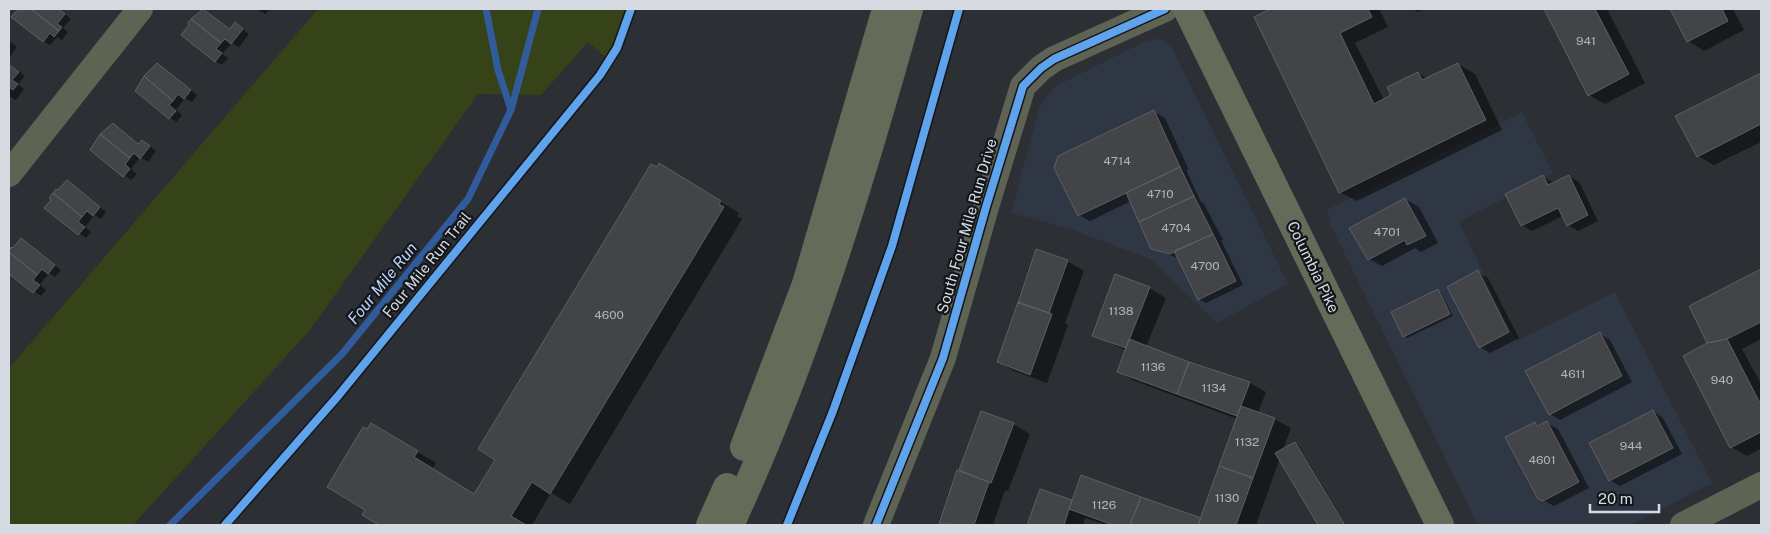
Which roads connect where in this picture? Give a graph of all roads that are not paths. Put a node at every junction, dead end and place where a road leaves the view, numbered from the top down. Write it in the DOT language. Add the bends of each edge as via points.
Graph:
graph roads {
  1 [pos="140,9"];
  2 [pos="886,9"];
  3 [pos="909,9"];
  4 [pos="1165,9"];
  5 [pos="1187,9"];
  6 [pos="9,174"];
  7 [pos="1761,485"];
  8 [pos="710,525"];
  9 [pos="730,525"];
  10 [pos="876,525"];
  11 [pos="1440,525"];
  12 [pos="1683,525"];
  1 -- 6 [label="street"];
  2 -- 8 [label="main road" via="806,284 769,387"];
  3 -- 9 [label="main road" via="862,177 814,323"];
  4 -- 10 [label="street, South Four Mile Run Drive" via="1054,59 1023,86 943,358"];
  5 -- 11 [label="main road, Columbia Pike"];
  7 -- 12 [label="street"];
}
